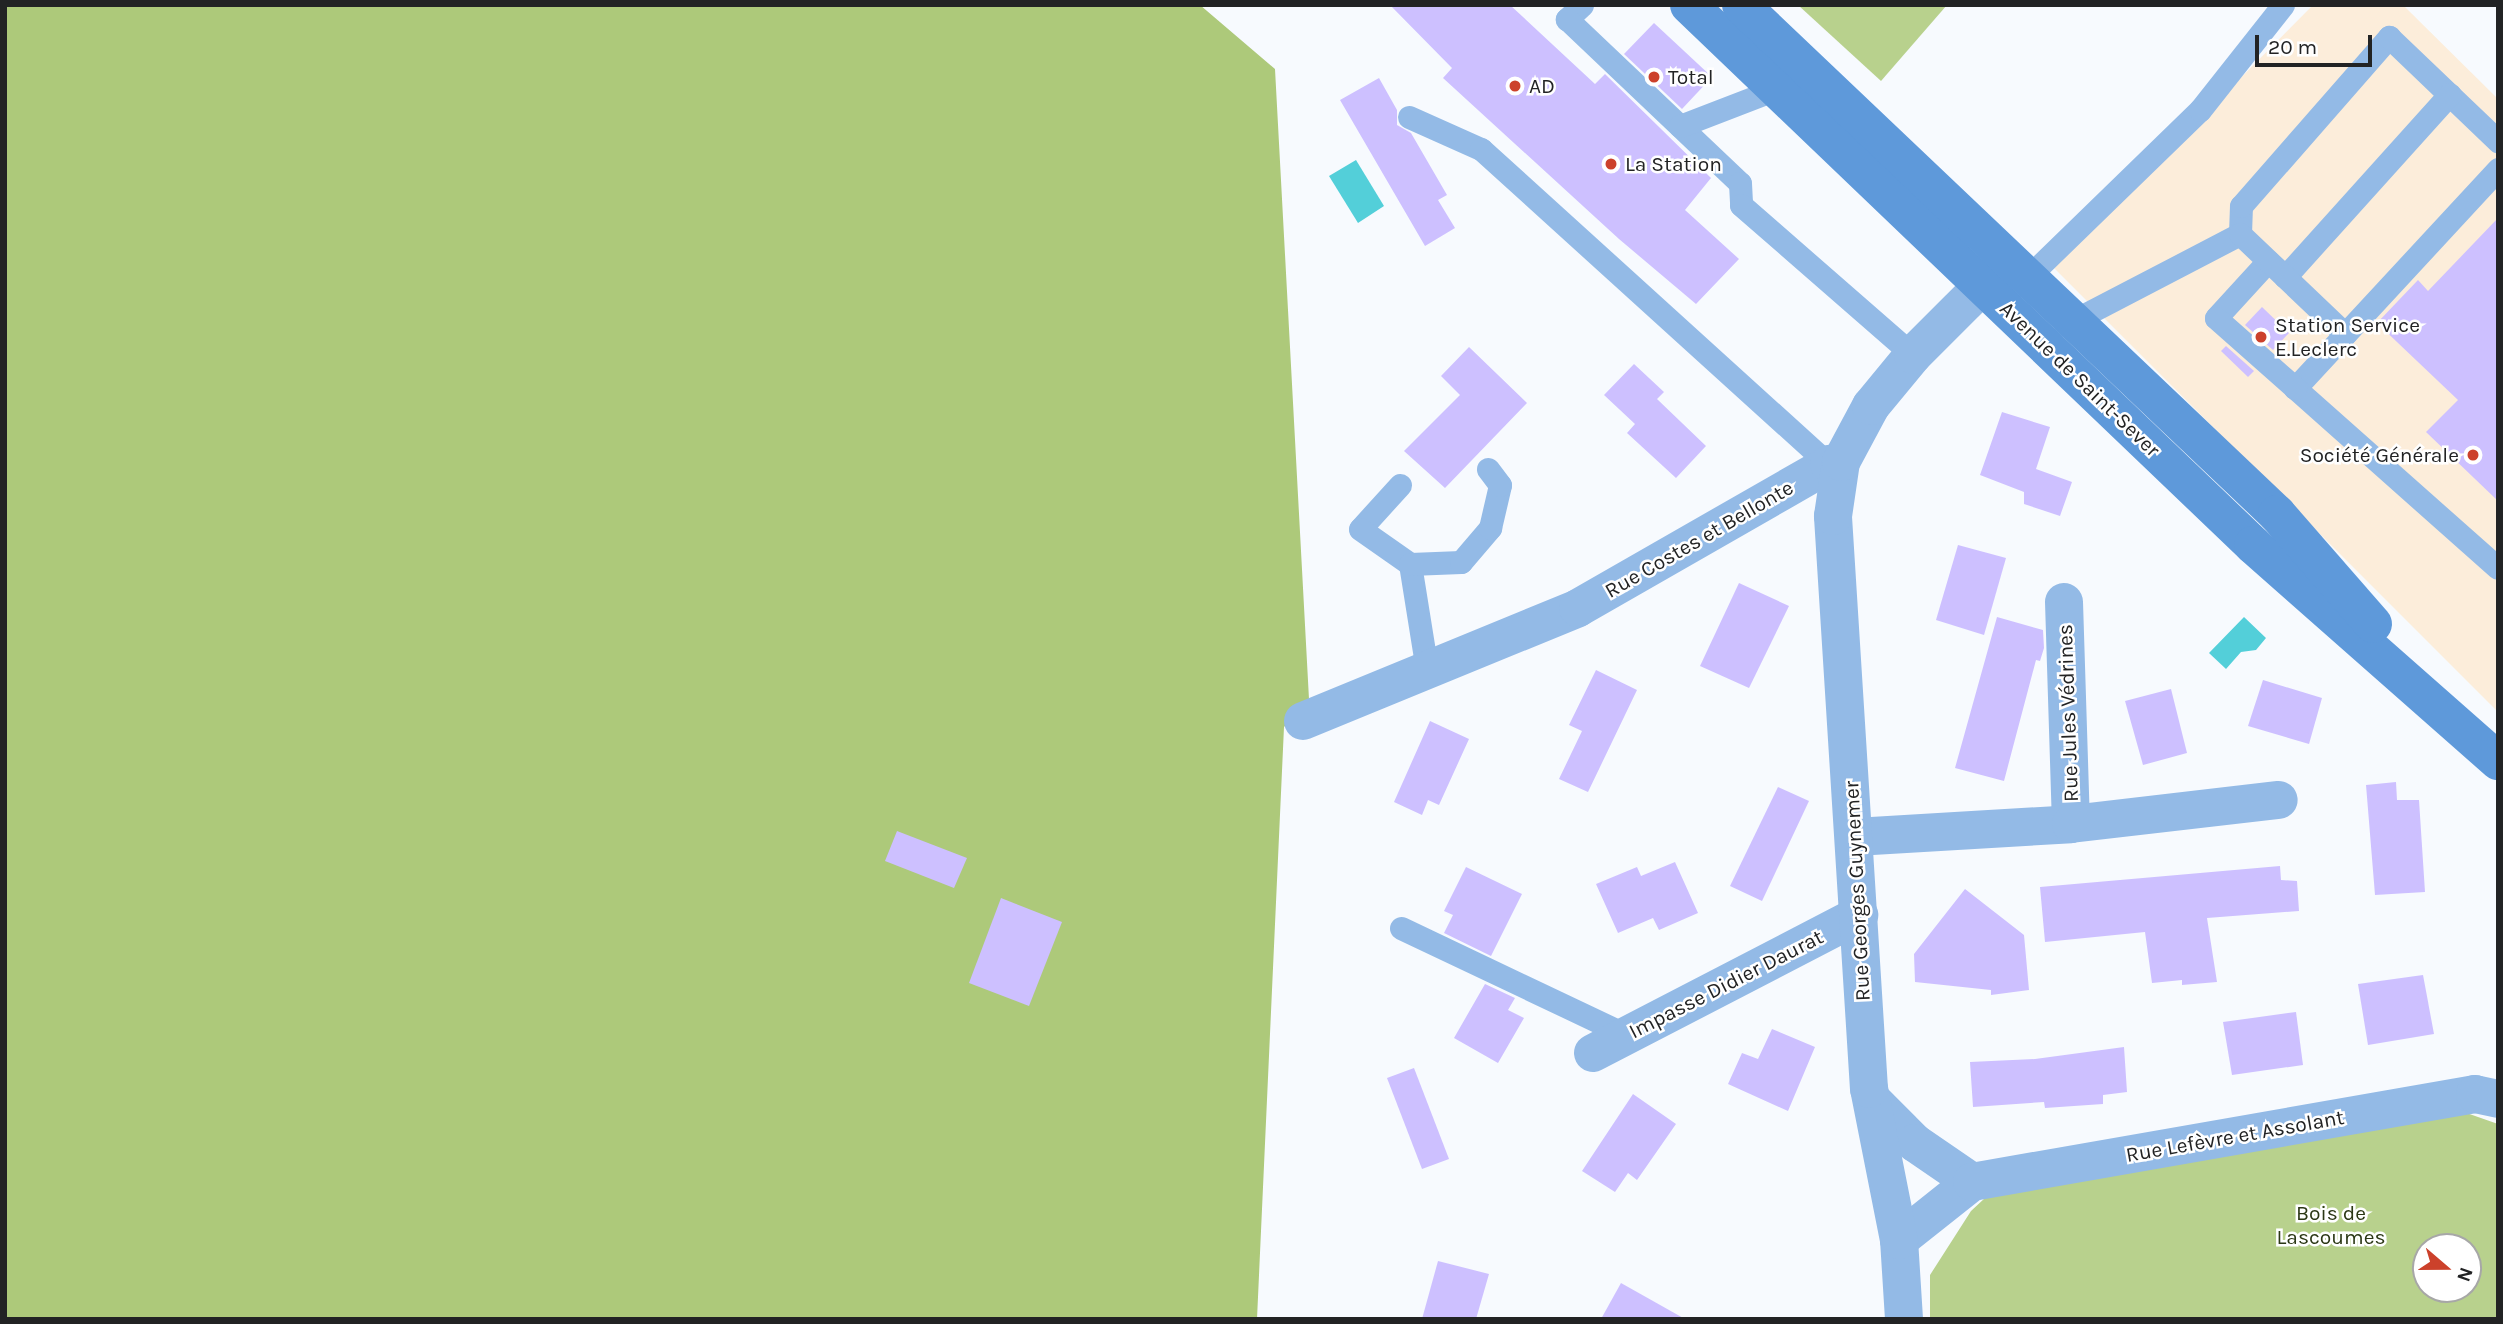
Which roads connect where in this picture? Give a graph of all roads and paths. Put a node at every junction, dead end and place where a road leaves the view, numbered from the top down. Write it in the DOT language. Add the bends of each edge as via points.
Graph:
graph roads {
  1 [pos="1582,5"];
  2 [pos="1689,5"];
  3 [pos="1741,5"];
  4 [pos="2283,5"];
  5 [pos="1776,89"];
  6 [pos="2450,94"];
  7 [pos="1409,117"];
  8 [pos="1680,126"];
  9 [pos="2498,141"];
  10 [pos="2498,169"];
  11 [pos="2240,234"];
  12 [pos="2268,261"];
  13 [pos="2028,277"];
  14 [pos="2285,277"];
  15 [pos="1982,286"];
  16 [pos="2057,330"];
  17 [pos="2345,334"];
  18 [pos="1913,355"];
  19 [pos="2295,388"];
  20 [pos="1835,463"];
  21 [pos="1489,469"];
  22 [pos="1400,485"];
  23 [pos="1410,564"];
  24 [pos="2498,568"];
  25 [pos="2064,602"];
  26 [pos="1427,670"];
  27 [pos="1303,721"];
  28 [pos="2488,752"];
  29 [pos="2278,800"];
  30 [pos="2071,824"];
  31 [pos="1855,837"];
  32 [pos="1859,915"];
  33 [pos="1401,928"];
  34 [pos="1626,1035"];
  35 [pos="1593,1053"];
  36 [pos="2498,1099"];
  37 [pos="1872,1100"];
  38 [pos="1972,1182"];
  39 [pos="1899,1240"];
  40 [pos="1904,1319"];
  1 -- 8 [label="lane" via="1567,19"];
  2 -- 5 [label="main road, Avenue de Saint-Sever"];
  3 -- 13 [label="main road, Avenue de Saint-Sever"];
  4 -- 13 [label="lane" via="2200,110"];
  5 -- 8 [label="lane"];
  5 -- 15 [label="main road, Avenue de Saint-Sever"];
  6 -- 9 [label="lane"];
  6 -- 11 [label="lane" via="2389,37 2241,206"];
  6 -- 14 [label="lane"];
  7 -- 20 [label="lane" via="1481,149"];
  8 -- 18 [label="lane" via="1740,183 1741,205"];
  10 -- 17 [label="lane"];
  11 -- 12 [label="lane"];
  11 -- 16 [label="lane"];
  12 -- 14 [label="lane"];
  12 -- 19 [label="lane" via="2217,318"];
  13 -- 15 [label="street"];
  13 -- 16 [label="main road, Avenue de Saint-Sever"];
  14 -- 17 [label="lane"];
  15 -- 16 [label="main road, Avenue de Saint-Sever"];
  15 -- 18 [label="street"];
  16 -- 28 [label="main road, Avenue de Saint-Sever" via="2253,545"];
  17 -- 19 [label="lane"];
  18 -- 20 [label="street" via="1871,406"];
  19 -- 24 [label="lane"];
  20 -- 26 [label="street, Rue Costes et Bellonte" via="1578,608"];
  20 -- 31 [label="street, Rue Georges Guynemer" via="1833,516"];
  21 -- 23 [label="lane" via="1500,485 1490,528 1461,562"];
  22 -- 23 [label="lane" via="1360,530"];
  23 -- 26 [label="lane"];
  25 -- 30 [label="street, Rue Jules Védrines"];
  26 -- 27 [label="street, Rue Costes et Bellonte"];
  29 -- 30 [label="street, Rue Jules Védrines"];
  30 -- 31 [label="street, Rue Jules Védrines"];
  31 -- 32 [label="street, Rue Georges Guynemer"];
  32 -- 34 [label="street, Impasse Didier Daurat"];
  32 -- 37 [label="street, Rue Georges Guynemer"];
  33 -- 34 [label="lane"];
  34 -- 35 [label="street, Impasse Didier Daurat"];
  36 -- 38 [label="street, Rue Lefèvre et Assolant" via="2475,1094"];
  37 -- 38 [label="street" via="1915,1143"];
  37 -- 39 [label="street, Rue Georges Guynemer"];
  38 -- 39 [label="street, Rue Lefèvre et Assolant"];
  39 -- 40 [label="street, Rue Georges Guynemer"];
}
